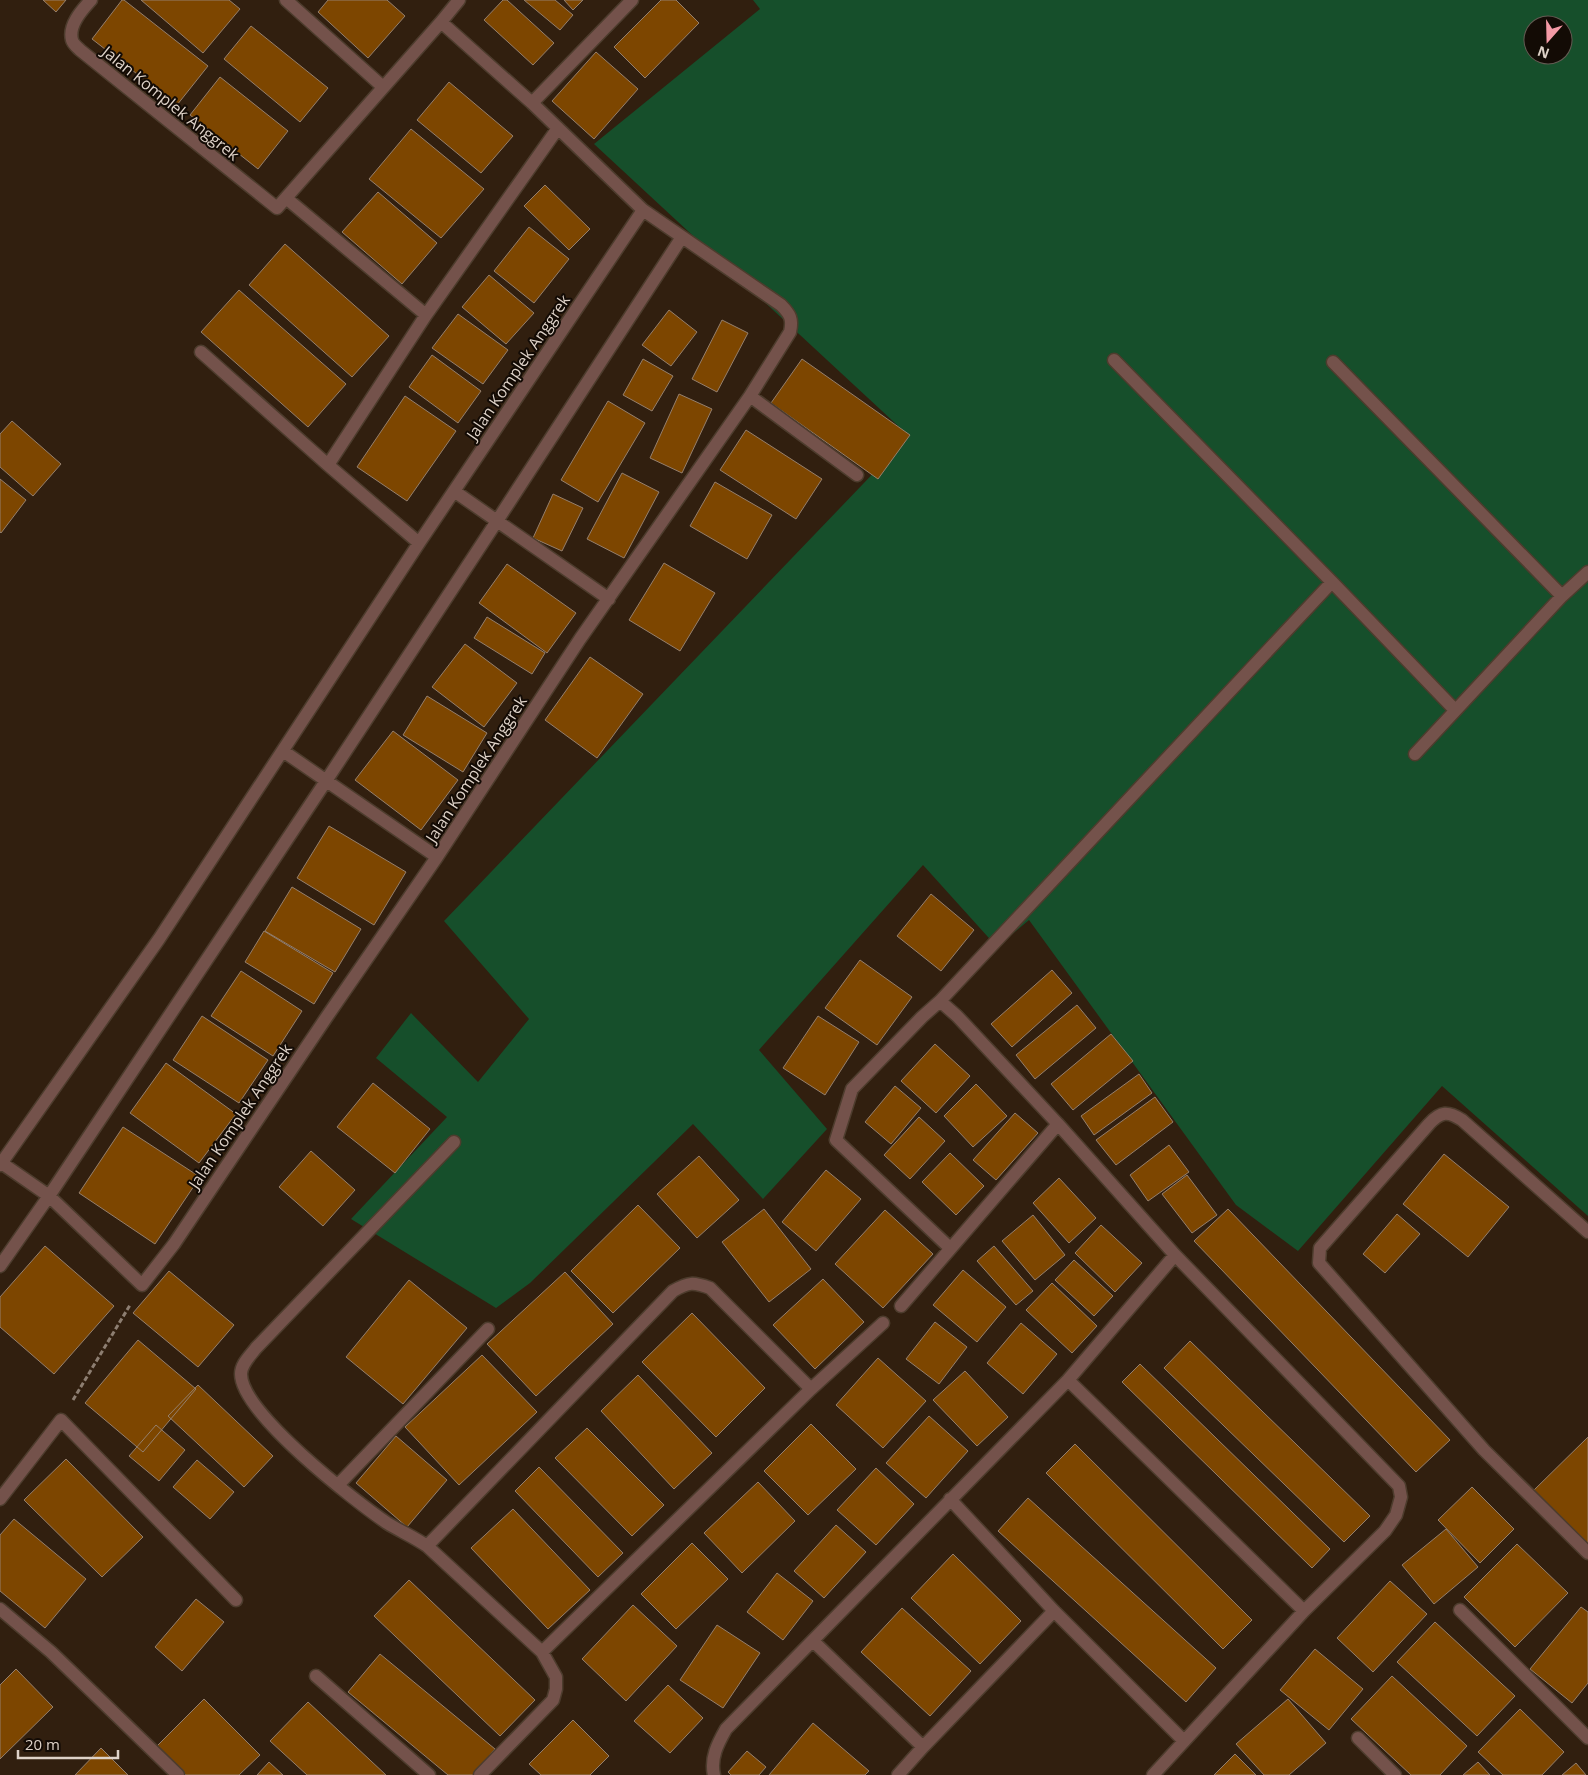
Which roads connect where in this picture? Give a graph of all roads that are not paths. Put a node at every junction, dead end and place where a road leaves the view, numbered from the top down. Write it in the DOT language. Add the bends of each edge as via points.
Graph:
graph roads {
  1 [pos="91,0"];
  2 [pos="288,0"];
  3 [pos="460,0"];
  4 [pos="632,0"];
  5 [pos="441,22"];
  6 [pos="383,87"];
  7 [pos="532,103"];
  8 [pos="558,128"];
  9 [pos="286,198"];
  10 [pos="643,210"];
  11 [pos="682,237"];
  12 [pos="426,314"];
  13 [pos="201,352"];
  14 [pos="1114,360"];
  15 [pos="1333,362"];
  16 [pos="750,396"];
  17 [pos="328,465"];
  18 [pos="857,475"];
  19 [pos="454,491"];
  20 [pos="497,521"];
  21 [pos="419,543"];
  22 [pos="1588,572"];
  23 [pos="1332,582"];
  24 [pos="1562,596"];
  25 [pos="609,599"];
  26 [pos="1454,710"];
  27 [pos="283,751"];
  28 [pos="1415,754"];
  29 [pos="326,781"];
  30 [pos="438,857"];
  31 [pos="940,1002"];
  32 [pos="1058,1124"];
  33 [pos="454,1142"];
  34 [pos="0,1163"];
  35 [pos="49,1196"];
  36 [pos="1588,1232"];
  37 [pos="950,1248"];
  38 [pos="1175,1255"];
  39 [pos="0,1266"];
  40 [pos="901,1306"];
  41 [pos="883,1323"];
  42 [pos="488,1329"];
  43 [pos="1068,1380"];
  44 [pos="811,1389"];
  45 [pos="338,1485"];
  46 [pos="0,1499"];
  47 [pos="950,1500"];
  48 [pos="427,1546"];
  49 [pos="1588,1553"];
  50 [pos="236,1600"];
  51 [pos="0,1609"];
  52 [pos="1304,1610"];
  53 [pos="1460,1610"];
  54 [pos="1054,1611"];
  55 [pos="813,1641"];
  56 [pos="542,1652"];
  57 [pos="316,1676"];
  58 [pos="1358,1738"];
  59 [pos="1588,1738"];
  60 [pos="1184,1740"];
  61 [pos="922,1747"];
  62 [pos="178,1775"];
  63 [pos="429,1775"];
  64 [pos="480,1775"];
  65 [pos="714,1775"];
  66 [pos="898,1775"];
  67 [pos="1153,1775"];
  68 [pos="1395,1775"];
  1 -- 9 [label="street, Jalan Komplek Anggrek" via="72,28 72,41 80,50 276,208"];
  2 -- 6 [label="street"];
  3 -- 5 [label="street"];
  4 -- 7 [label="street"];
  5 -- 6 [label="street"];
  5 -- 7 [label="street, Jalan Komplek Anggrek"];
  6 -- 9 [label="street"];
  7 -- 8 [label="street, Jalan Komplek Anggrek"];
  8 -- 10 [label="street, Jalan Komplek Anggrek"];
  8 -- 12 [label="street"];
  9 -- 12 [label="street"];
  10 -- 11 [label="street, Jalan Komplek Anggrek"];
  10 -- 19 [label="street, Jalan Komplek Anggrek"];
  11 -- 16 [label="street, Jalan Komplek Anggrek" via="781,305 792,318 790,332"];
  11 -- 20 [label="street"];
  12 -- 17 [label="street"];
  13 -- 17 [label="street"];
  14 -- 23 [label="street"];
  15 -- 24 [label="street"];
  16 -- 18 [label="street"];
  16 -- 25 [label="street, Jalan Komplek Anggrek"];
  17 -- 21 [label="street"];
  19 -- 20 [label="street"];
  19 -- 21 [label="street, Jalan Komplek Anggrek"];
  20 -- 25 [label="street"];
  20 -- 29 [label="street"];
  21 -- 27 [label="street, Jalan Komplek Anggrek"];
  22 -- 24 [label="street"];
  23 -- 26 [label="street"];
  23 -- 31 [label="street"];
  24 -- 26 [label="street"];
  25 -- 30 [label="street, Jalan Komplek Anggrek"];
  26 -- 28 [label="street"];
  27 -- 29 [label="street, Jalan Komplek Anggrek"];
  27 -- 34 [label="street, Jalan Komplek Anggrek" via="159,940"];
  29 -- 30 [label="street, Jalan Komplek Anggrek"];
  29 -- 35 [label="street"];
  30 -- 35 [label="street, Jalan Komplek Anggrek" via="174,1244 142,1285"];
  31 -- 32 [label="street"];
  31 -- 37 [label="street" via="852,1090 836,1140"];
  32 -- 37 [label="street"];
  32 -- 38 [label="street"];
  33 -- 45 [label="street" via="244,1364 241,1374 244,1388 264,1416 292,1446"];
  34 -- 35 [label="street, Jalan Komplek Anggrek"];
  35 -- 39 [label="street"];
  36 -- 49 [label="street" via="1462,1120 1446,1113 1429,1124 1320,1248 1318,1256 1319,1263 1484,1450"];
  37 -- 40 [label="street"];
  38 -- 43 [label="street"];
  38 -- 52 [label="street" via="1399,1486 1401,1497 1396,1515 1385,1531"];
  41 -- 44 [label="street"];
  42 -- 45 [label="street"];
  43 -- 47 [label="street"];
  43 -- 52 [label="street"];
  44 -- 48 [label="street" via="710,1288 694,1283 684,1284 673,1291"];
  44 -- 56 [label="street"];
  45 -- 48 [label="street" via="388,1523"];
  46 -- 50 [label="street" via="61,1420"];
  47 -- 54 [label="street"];
  47 -- 55 [label="street"];
  48 -- 56 [label="street"];
  51 -- 62 [label="street" via="51,1652"];
  52 -- 60 [label="street"];
  53 -- 59 [label="street"];
  54 -- 60 [label="street"];
  54 -- 61 [label="street"];
  55 -- 61 [label="street"];
  55 -- 65 [label="street" via="726,1729 715,1750"];
  56 -- 64 [label="street" via="556,1677 553,1700"];
  57 -- 63 [label="street"];
  58 -- 68 [label="street"];
  60 -- 67 [label="street"];
  61 -- 66 [label="street"];
}
